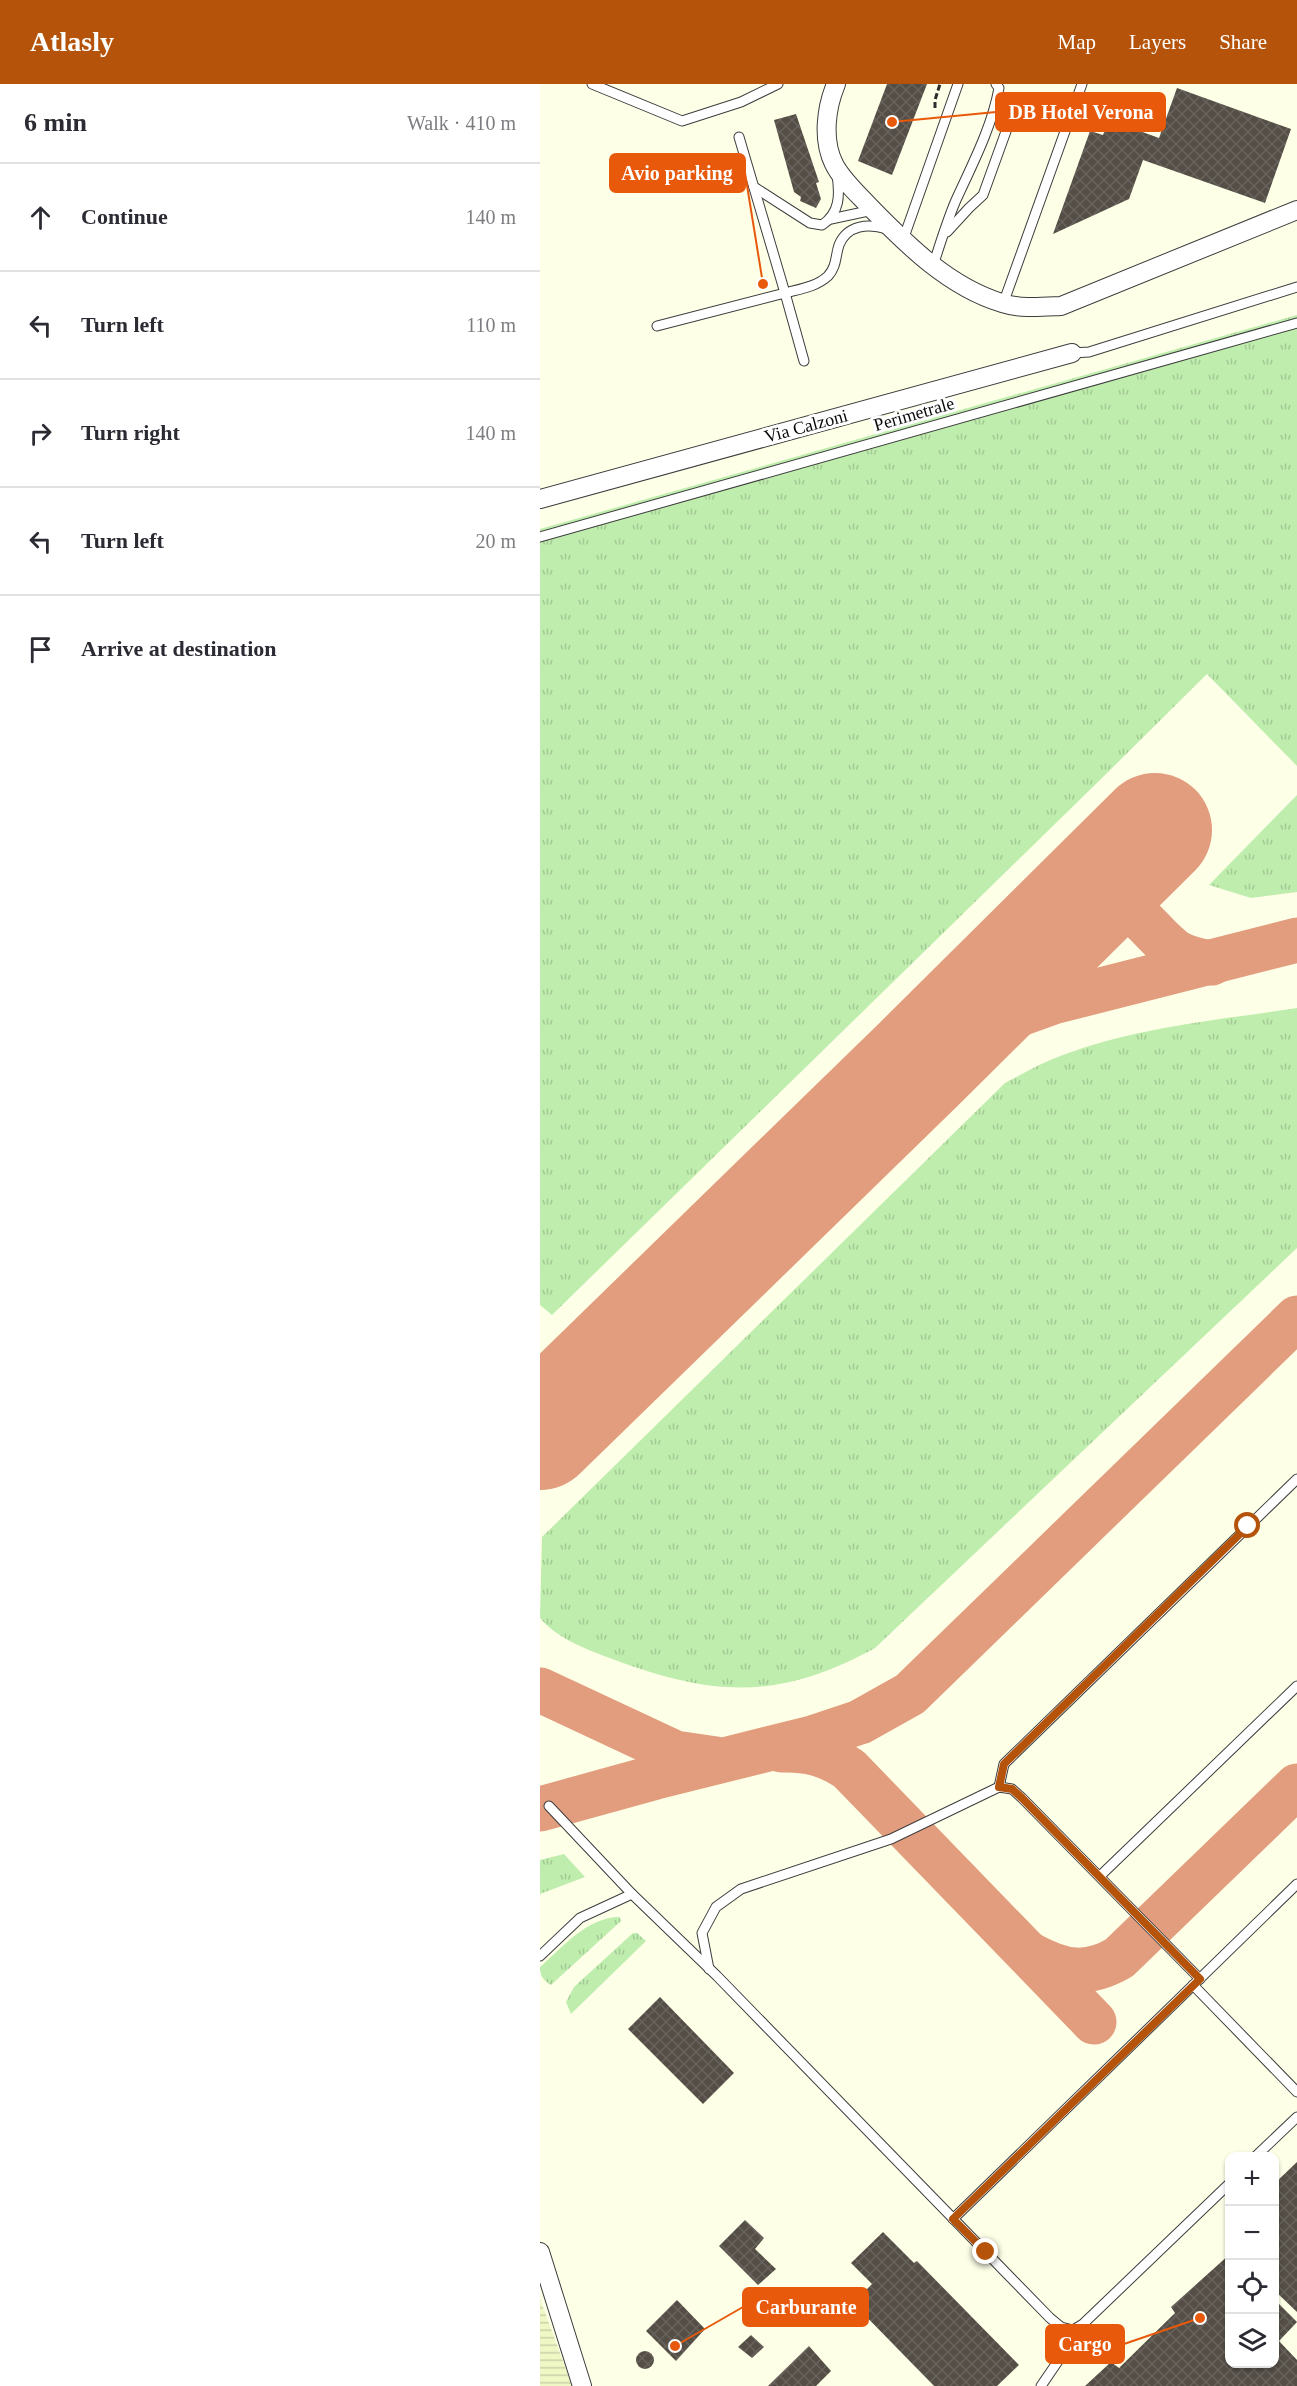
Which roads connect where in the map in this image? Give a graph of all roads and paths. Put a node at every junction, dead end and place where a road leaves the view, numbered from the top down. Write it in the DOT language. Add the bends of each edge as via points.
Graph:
graph roads {
  1 [pos="592,84"];
  2 [pos="778,84"];
  3 [pos="836,84"];
  4 [pos="958,84"];
  5 [pos="996,84"];
  6 [pos="1082,84"];
  7 [pos="1013,112"];
  8 [pos="739,137"];
  9 [pos="834,164"];
  10 [pos="754,187"];
  11 [pos="873,210"];
  12 [pos="1297,210"];
  13 [pos="831,219"];
  14 [pos="898,236"];
  15 [pos="943,236"];
  16 [pos="933,266"];
  17 [pos="1297,287"];
  18 [pos="785,293"];
  19 [pos="1003,304"];
  20 [pos="1297,323"];
  21 [pos="657,326"];
  22 [pos="1072,353"];
  23 [pos="804,361"];
  24 [pos="540,499"];
  25 [pos="540,537"];
  26 [pos="1297,1479"];
  27 [pos="1297,1686"];
  28 [pos="999,1787"];
  29 [pos="549,1806"];
  30 [pos="1100,1876"];
  31 [pos="1297,1884"];
  32 [pos="632,1894"];
  33 [pos="540,1956"];
  34 [pos="709,1969"];
  35 [pos="1197,1982"];
  36 [pos="1297,2092"];
  37 [pos="1297,2117"];
  38 [pos="1261,2152"];
  39 [pos="1225,2187"];
  40 [pos="953,2219"];
  41 [pos="540,2252"];
  42 [pos="1083,2324"];
  43 [pos="582,2386"];
  44 [pos="1041,2386"];
  1 -- 2 [label="lane" via="682,121 741,102"];
  3 -- 9 [label="street" via="827,117"];
  4 -- 14 [label="lane"];
  5 -- 15 [label="lane" via="996,104"];
  6 -- 19 [label="lane"];
  7 -- 15 [label="lane" via="983,195"];
  8 -- 10 [label="lane"];
  9 -- 11 [label="street"];
  9 -- 13 [label="lane" via="840,192"];
  10 -- 13 [label="lane" via="810,223 822,225"];
  10 -- 18 [label="lane"];
  11 -- 13 [label="lane"];
  11 -- 14 [label="street"];
  12 -- 19 [label="street" via="1061,306"];
  14 -- 16 [label="street"];
  14 -- 18 [label="lane" via="870,226 855,228 846,233 830,274 819,284"];
  15 -- 16 [label="lane"];
  16 -- 19 [label="street" via="976,293"];
  17 -- 22 [label="lane" via="1089,352"];
  18 -- 21 [label="lane"];
  18 -- 23 [label="lane"];
  20 -- 25 [label="lane, Perimetrale"];
  22 -- 24 [label="street, Via Calzoni"];
  26 -- 28 [label="lane" via="1004,1764"];
  27 -- 30 [label="lane"];
  28 -- 30 [label="lane" via="1012,1789"];
  28 -- 34 [label="lane" via="891,1839 741,1889 716,1907 702,1933"];
  29 -- 32 [label="lane"];
  30 -- 35 [label="lane"];
  31 -- 35 [label="lane"];
  32 -- 33 [label="lane" via="580,1918"];
  32 -- 34 [label="lane"];
  34 -- 40 [label="lane"];
  35 -- 36 [label="lane"];
  35 -- 40 [label="lane"];
  37 -- 38 [label="lane"];
  39 -- 42 [label="lane"];
  40 -- 42 [label="lane" via="1061,2327 1073,2330"];
  41 -- 43 [label="street"];
  42 -- 44 [label="lane"];
}
